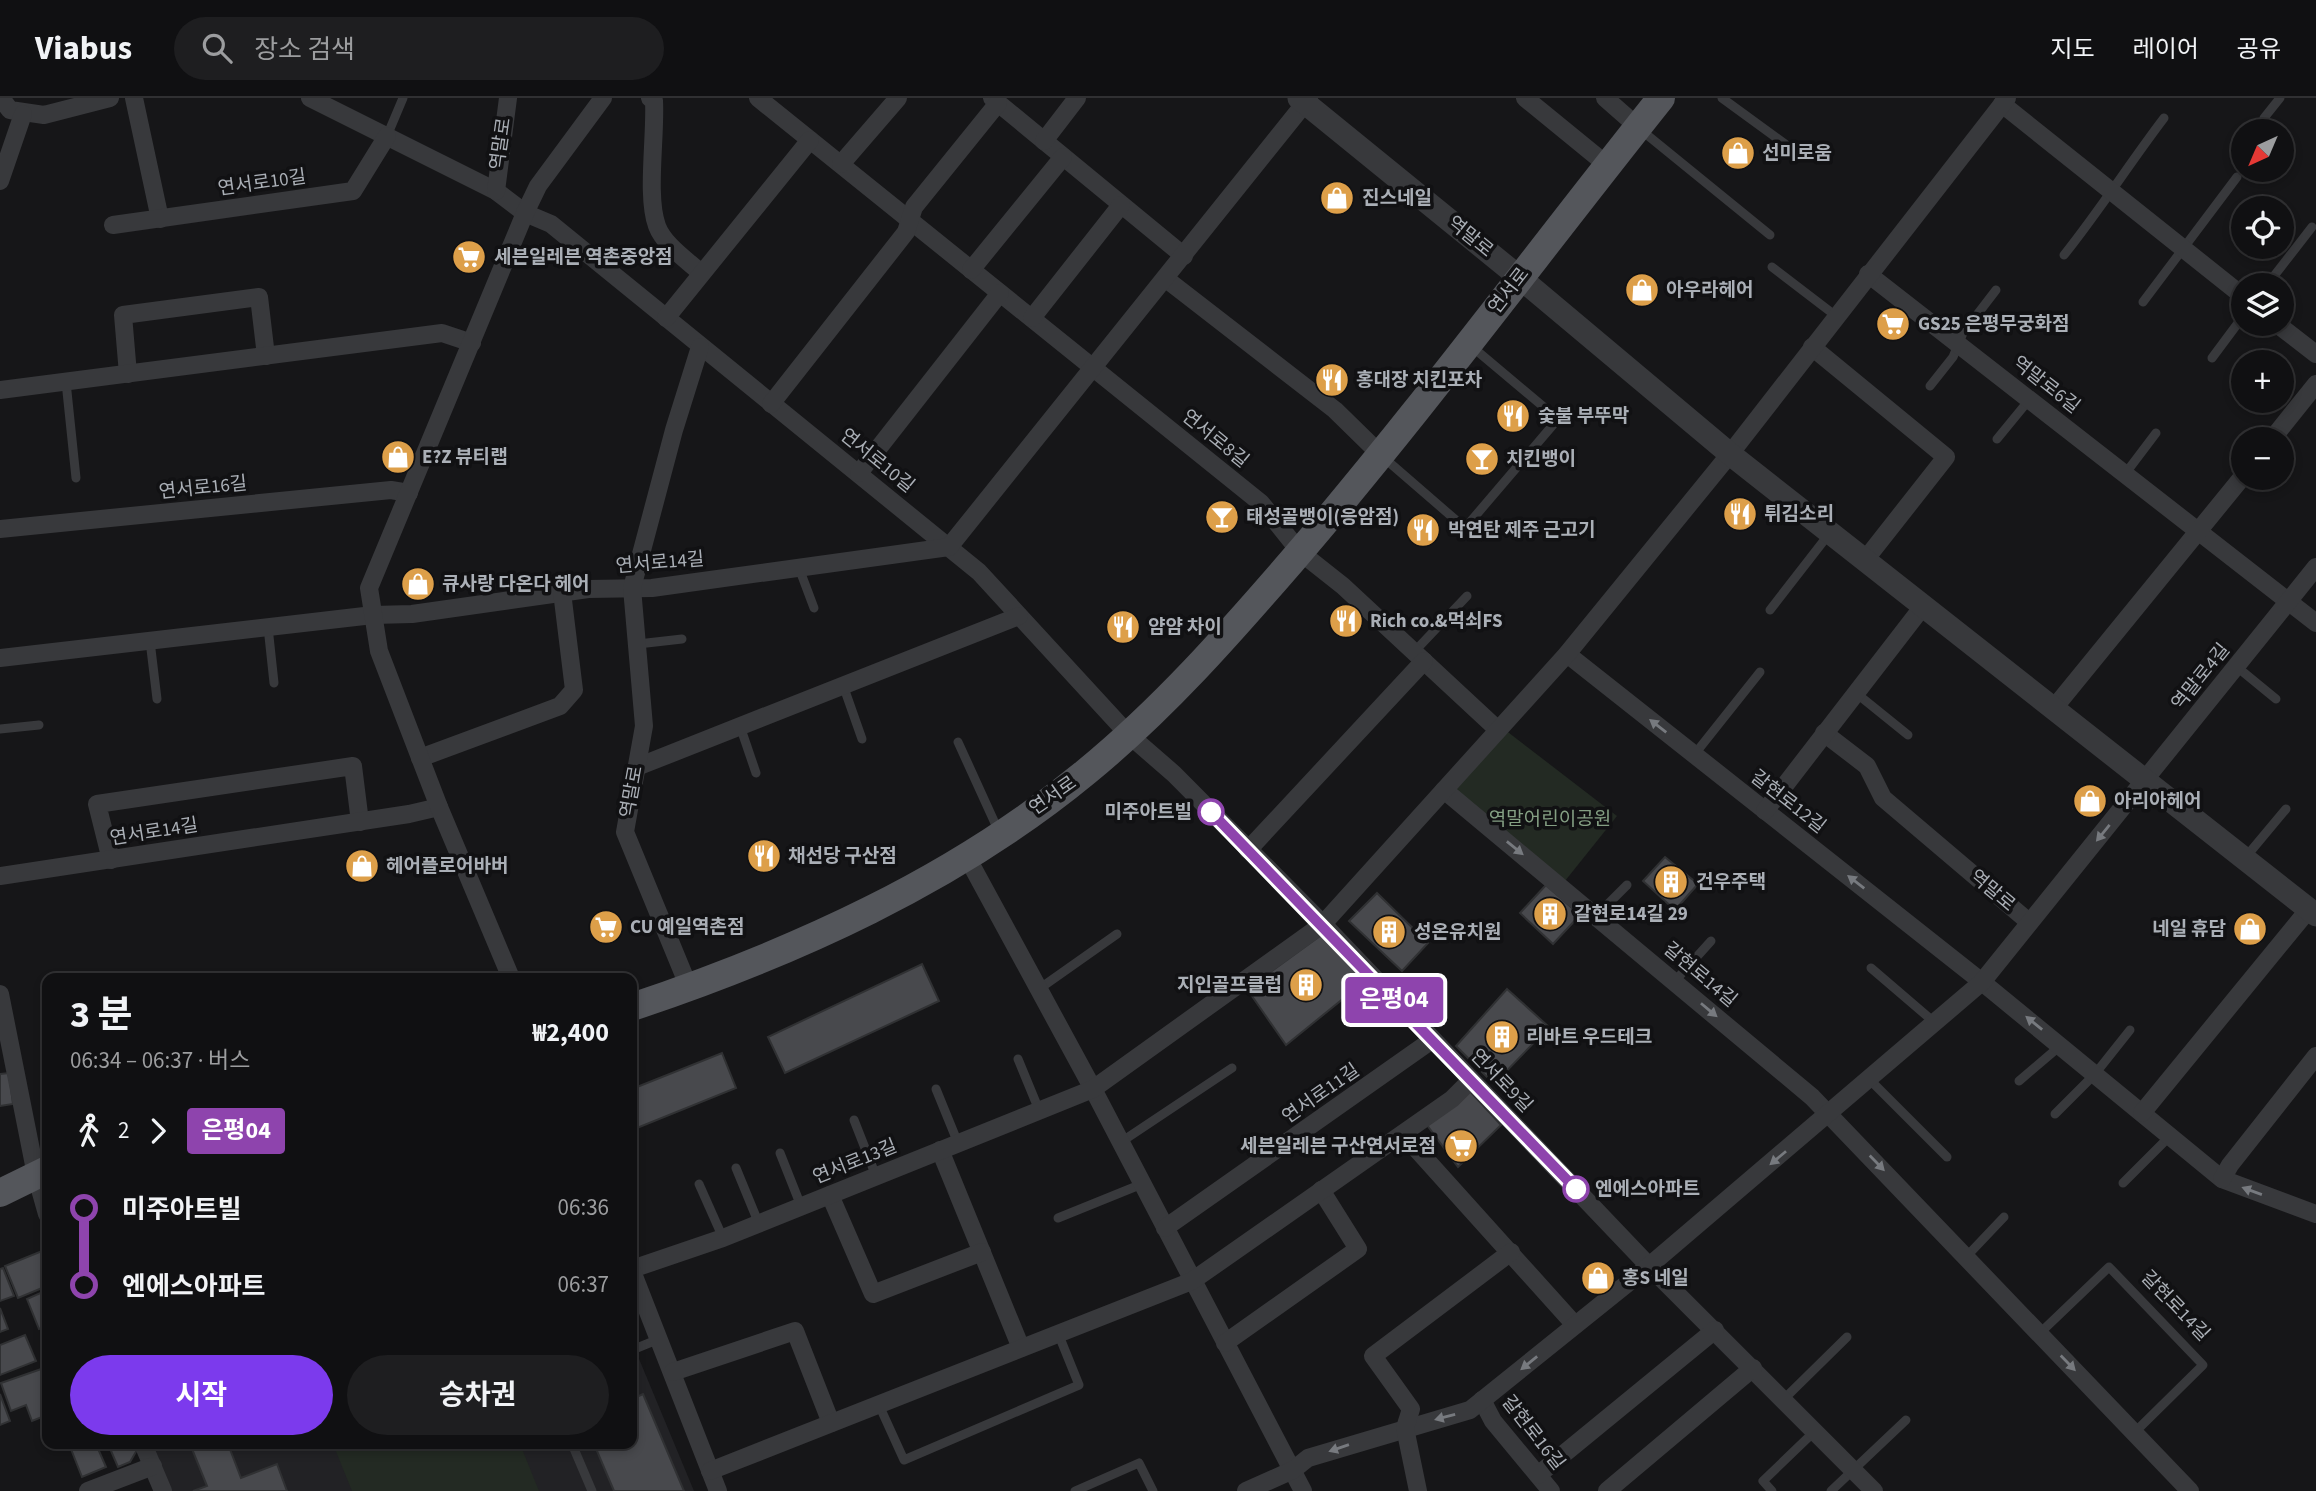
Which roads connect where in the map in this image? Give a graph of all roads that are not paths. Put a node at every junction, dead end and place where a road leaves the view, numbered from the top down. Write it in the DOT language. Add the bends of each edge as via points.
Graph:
graph roads {
  1 [pos="1,98"];
  2 [pos="110,98"];
  3 [pos="134,98"];
  4 [pos="310,98"];
  5 [pos="403,98"];
  6 [pos="508,98"];
  7 [pos="603,98"];
  8 [pos="650,98"];
  9 [pos="758,98"];
  10 [pos="898,98"];
  11 [pos="1077,98"];
  12 [pos="1525,98"];
  13 [pos="1605,98"];
  14 [pos="1661,98"];
  15 [pos="1722,98"];
  16 [pos="2280,98"];
  17 [pos="1304,100"];
  18 [pos="995,101"];
  19 [pos="2004,101"];
  20 [pos="23,114"];
  21 [pos="2164,118"];
  22 [pos="2264,118"];
  23 [pos="1638,127"];
  24 [pos="387,136"];
  25 [pos="810,140"];
  26 [pos="1044,141"];
  27 [pos="1785,144"];
  28 [pos="1063,157"];
  29 [pos="841,164"];
  30 [pos="1607,165"];
  31 [pos="0,181"];
  32 [pos="2233,182"];
  33 [pos="2109,190"];
  34 [pos="496,191"];
  35 [pos="1121,205"];
  36 [pos="525,213"];
  37 [pos="160,219"];
  38 [pos="909,220"];
  39 [pos="113,225"];
  40 [pos="2312,227"];
  41 [pos="1770,235"];
  42 [pos="2184,250"];
  43 [pos="2064,255"];
  44 [pos="1184,256"];
  45 [pos="1772,267"];
  46 [pos="971,270"];
  47 [pos="701,273"];
  48 [pos="2276,273"];
  49 [pos="1868,274"];
  50 [pos="1519,277"];
  51 [pos="1166,279"];
  52 [pos="2231,287"];
  53 [pos="1996,290"];
  54 [pos="1000,293"];
  55 [pos="2143,302"];
  56 [pos="1836,316"];
  57 [pos="666,318"];
  58 [pos="1032,318"];
  59 [pos="2231,332"];
  60 [pos="2293,336"];
  61 [pos="472,343"];
  62 [pos="1468,343"];
  63 [pos="1958,343"];
  64 [pos="1812,346"];
  65 [pos="700,347"];
  66 [pos="2316,353"];
  67 [pos="266,356"];
  68 [pos="2212,358"];
  69 [pos="1094,369"];
  70 [pos="128,374"];
  71 [pos="66,382"];
  72 [pos="2316,384"];
  73 [pos="1930,386"];
  74 [pos="0,390"];
  75 [pos="2030,399"];
  76 [pos="771,404"];
  77 [pos="2282,427"];
  78 [pos="2156,433"];
  79 [pos="1997,439"];
  80 [pos="1730,454"];
  81 [pos="1381,455"];
  82 [pos="859,473"];
  83 [pos="2125,474"];
  84 [pos="76,478"];
  85 [pos="2232,490"];
  86 [pos="409,493"];
  87 [pos="0,529"];
  88 [pos="2199,531"];
  89 [pos="1830,533"];
  90 [pos="948,547"];
  91 [pos="1300,552"];
  92 [pos="1865,560"];
  93 [pos="2316,567"];
  94 [pos="799,568"];
  95 [pos="632,588"];
  96 [pos="562,593"];
  97 [pos="1467,596"];
  98 [pos="2289,601"];
  99 [pos="1924,606"];
  100 [pos="814,608"];
  101 [pos="1770,610"];
  102 [pos="373,615"];
  103 [pos="1019,616"];
  104 [pos="2316,623"];
  105 [pos="268,627"];
  106 [pos="682,639"];
  107 [pos="150,641"];
  108 [pos="638,644"];
  109 [pos="1567,654"];
  110 [pos="1419,657"];
  111 [pos="0,658"];
  112 [pos="2237,667"];
  113 [pos="1760,672"];
  114 [pos="274,683"];
  115 [pos="843,685"];
  116 [pos="1857,693"];
  117 [pos="157,699"];
  118 [pos="2276,699"];
  119 [pos="2054,709"];
  120 [pos="38,725"];
  121 [pos="740,726"];
  122 [pos="0,729"];
  123 [pos="1497,729"];
  124 [pos="1824,733"];
  125 [pos="1128,734"];
  126 [pos="1908,735"];
  127 [pos="862,739"];
  128 [pos="958,742"];
  129 [pos="1694,755"];
  130 [pos="420,758"];
  131 [pos="637,767"];
  132 [pos="756,773"];
  133 [pos="2146,780"];
  134 [pos="1444,790"];
  135 [pos="439,807"];
  136 [pos="2286,809"];
  137 [pos="1765,811"];
  138 [pos="360,822"];
  139 [pos="1000,834"];
  140 [pos="1248,850"];
  141 [pos="967,857"];
  142 [pos="2245,858"];
  143 [pos="111,860"];
  144 [pos="0,876"];
  145 [pos="1627,885"];
  146 [pos="2313,912"];
  147 [pos="1597,915"];
  148 [pos="2029,922"];
  149 [pos="1323,924"];
  150 [pos="1118,934"];
  151 [pos="1711,941"];
  152 [pos="1871,968"];
  153 [pos="509,973"];
  154 [pos="1675,981"];
  155 [pos="1982,982"];
  156 [pos="688,985"];
  157 [pos="1039,989"];
  158 [pos="0,1001"];
  159 [pos="637,1005"];
  160 [pos="1934,1023"];
  161 [pos="2130,1030"];
  162 [pos="1432,1040"];
  163 [pos="2061,1045"];
  164 [pos="1018,1059"];
  165 [pos="2313,1066"];
  166 [pos="1232,1068"];
  167 [pos="2095,1073"];
  168 [pos="1471,1080"];
  169 [pos="1870,1080"];
  170 [pos="2020,1081"];
  171 [pos="1093,1088"];
  172 [pos="936,1089"];
  173 [pos="1039,1110"];
  174 [pos="2142,1113"];
  175 [pos="1830,1114"];
  176 [pos="2055,1114"];
  177 [pos="854,1120"];
  178 [pos="1402,1134"];
  179 [pos="2170,1136"];
  180 [pos="1121,1142"];
  181 [pos="958,1143"];
  182 [pos="940,1150"];
  183 [pos="780,1153"];
  184 [pos="1947,1157"];
  185 [pos="736,1168"];
  186 [pos="42,1172"];
  187 [pos="876,1176"];
  188 [pos="2222,1179"];
  189 [pos="2123,1183"];
  190 [pos="699,1184"];
  191 [pos="1142,1184"];
  192 [pos="1321,1191"];
  193 [pos="0,1193"];
  194 [pos="830,1195"];
  195 [pos="801,1206"];
  196 [pos="2316,1214"];
  197 [pos="1058,1217"];
  198 [pos="2004,1217"];
  199 [pos="759,1224"];
  200 [pos="1165,1228"];
  201 [pos="723,1238"];
  202 [pos="982,1252"];
  203 [pos="1511,1252"];
  204 [pos="1967,1256"];
  205 [pos="1649,1266"];
  206 [pos="637,1268"];
  207 [pos="1192,1281"];
  208 [pos="637,1283"];
  209 [pos="1575,1325"];
  210 [pos="1715,1330"];
  211 [pos="1058,1333"];
  212 [pos="2040,1333"];
  213 [pos="1847,1337"];
  214 [pos="659,1339"];
  215 [pos="1225,1343"];
  216 [pos="637,1348"];
  217 [pos="1021,1348"];
  218 [pos="1753,1368"];
  219 [pos="673,1372"];
  220 [pos="1784,1398"];
  221 [pos="1482,1400"];
  222 [pos="879,1405"];
  223 [pos="1906,1420"];
  224 [pos="831,1423"];
  225 [pos="1405,1428"];
  226 [pos="1816,1430"];
  227 [pos="2134,1433"];
  228 [pos="146,1449"];
  229 [pos="574,1449"];
  230 [pos="153,1466"];
  231 [pos="1293,1470"];
  232 [pos="710,1471"];
  233 [pos="1855,1471"];
  234 [pos="1538,1475"];
  235 [pos="88,1491"];
  236 [pos="163,1491"];
  237 [pos="592,1491"];
  238 [pos="718,1491"];
  239 [pos="1075,1491"];
  240 [pos="1153,1491"];
  241 [pos="1246,1491"];
  242 [pos="1303,1491"];
  243 [pos="1418,1491"];
  244 [pos="1551,1491"];
  245 [pos="1607,1491"];
  246 [pos="1772,1491"];
  247 [pos="1831,1491"];
  248 [pos="1874,1491"];
  249 [pos="2190,1491"];
  1 -- 20 [label="street" via="10,110"];
  2 -- 20 [label="street" via="44,115"];
  3 -- 37 [label="street"];
  4 -- 24 [label="street, 연서로10길"];
  5 -- 24 [label="lane"];
  6 -- 34 [label="street, 역말로"];
  7 -- 36 [label="street" via="538,186"];
  8 -- 47 [label="street" via="656,134 652,185 657,226"];
  9 -- 25 [label="street, 연서로8길"];
  10 -- 29 [label="street"];
  11 -- 26 [label="street"];
  12 -- 30 [label="street"];
  13 -- 23 [label="street"];
  14 -- 23 [label="main road, 연서로"];
  15 -- 27 [label="lane"];
  16 -- 22 [label="lane"];
  17 -- 44 [label="street, 역말로"];
  17 -- 50 [label="street, 역말로"];
  18 -- 26 [label="street"];
  18 -- 38 [label="street" via="914,207"];
  19 -- 33 [label="street"];
  19 -- 49 [label="street"];
  20 -- 31 [label="street"];
  21 -- 33 [label="lane"];
  23 -- 30 [label="main road, 연서로"];
  23 -- 41 [label="lane"];
  24 -- 34 [label="street, 연서로10길"];
  24 -- 37 [label="street, 연서로10길" via="353,191"];
  25 -- 29 [label="street, 연서로8길"];
  25 -- 47 [label="street"];
  26 -- 28 [label="street"];
  28 -- 35 [label="street"];
  28 -- 46 [label="street"];
  29 -- 38 [label="street, 연서로8길"];
  30 -- 50 [label="main road, 연서로"];
  32 -- 42 [label="lane"];
  33 -- 42 [label="street"];
  33 -- 43 [label="lane" via="2104,204"];
  34 -- 36 [label="street, 연서로10길"];
  35 -- 44 [label="street"];
  35 -- 58 [label="street"];
  36 -- 57 [label="street, 연서로10길" via="551,224"];
  36 -- 61 [label="street"];
  37 -- 39 [label="street, 연서로10길"];
  38 -- 46 [label="street, 연서로8길"];
  38 -- 76 [label="street" via="906,232"];
  40 -- 48 [label="lane"];
  42 -- 52 [label="street"];
  42 -- 55 [label="lane"];
  44 -- 51 [label="street, 역말로"];
  45 -- 56 [label="lane"];
  46 -- 54 [label="street, 연서로8길"];
  47 -- 57 [label="street"];
  49 -- 56 [label="street"];
  49 -- 63 [label="street, 역말로6길"];
  50 -- 62 [label="main road, 연서로"];
  50 -- 80 [label="street, 역말로"];
  51 -- 69 [label="street, 역말로"];
  51 -- 81 [label="street" via="1335,410"];
  53 -- 63 [label="lane"];
  54 -- 58 [label="street, 연서로8길"];
  54 -- 82 [label="street"];
  56 -- 64 [label="street"];
  57 -- 65 [label="street, 연서로10길"];
  58 -- 69 [label="street, 연서로8길"];
  59 -- 68 [label="lane"];
  60 -- 66 [label="street"];
  61 -- 67 [label="street" via="442,333"];
  61 -- 86 [label="street"];
  62 -- 81 [label="main road, 연서로"];
  62 -- 81 [label="lane" via="1558,419 1465,528"];
  63 -- 73 [label="lane" via="1954,357"];
  63 -- 75 [label="street, 역말로6길"];
  64 -- 80 [label="street"];
  64 -- 92 [label="street" via="1946,457"];
  65 -- 76 [label="street, 연서로10길"];
  65 -- 95 [label="street"];
  67 -- 70 [label="street"];
  67 -- 70 [label="street" via="259,297 123,315"];
  69 -- 90 [label="street"];
  69 -- 91 [label="street, 연서로8길" via="1261,503"];
  70 -- 71 [label="street"];
  71 -- 74 [label="street"];
  71 -- 84 [label="lane"];
  72 -- 77 [label="street"];
  75 -- 79 [label="lane"];
  75 -- 83 [label="street, 역말로6길"];
  76 -- 82 [label="street, 연서로10길"];
  78 -- 83 [label="lane"];
  80 -- 89 [label="street, 역말로"];
  80 -- 109 [label="street"];
  81 -- 91 [label="main road, 연서로"];
  82 -- 90 [label="street, 연서로10길"];
  83 -- 88 [label="street, 역말로6길"];
  85 -- 88 [label="street"];
  86 -- 87 [label="street, 연서로16길" via="391,490"];
  86 -- 102 [label="street" via="369,588"];
  88 -- 98 [label="street, 역말로6길"];
  88 -- 119 [label="street"];
  89 -- 92 [label="street, 역말로"];
  89 -- 101 [label="lane"];
  90 -- 94 [label="street, 연서로14길"];
  90 -- 103 [label="street, 연서로10길" via="979,572"];
  91 -- 110 [label="street, 연서로8길"];
  91 -- 125 [label="main road, 연서로" via="1202,666"];
  92 -- 99 [label="street, 역말로"];
  93 -- 98 [label="street, 역말로4길"];
  94 -- 95 [label="street, 연서로14길"];
  94 -- 100 [label="lane"];
  95 -- 96 [label="street, 연서로14길"];
  95 -- 108 [label="street, 역말로"];
  96 -- 102 [label="street, 연서로14길" via="412,614"];
  96 -- 130 [label="street" via="574,690 561,706"];
  97 -- 110 [label="lane"];
  98 -- 104 [label="street"];
  98 -- 112 [label="street, 역말로4길"];
  99 -- 116 [label="street"];
  99 -- 119 [label="street, 역말로"];
  102 -- 105 [label="street"];
  102 -- 130 [label="street" via="379,650"];
  103 -- 115 [label="street"];
  103 -- 125 [label="street, 연서로10길"];
  105 -- 107 [label="street"];
  105 -- 114 [label="lane"];
  106 -- 108 [label="lane"];
  107 -- 111 [label="street"];
  107 -- 117 [label="lane"];
  108 -- 131 [label="street, 역말로" via="644,726"];
  109 -- 123 [label="street"];
  129 -- 109 [label="street, 갈현로12길, one-way"];
  110 -- 123 [label="street, 연서로8길"];
  110 -- 140 [label="street"];
  112 -- 118 [label="lane"];
  112 -- 133 [label="street, 역말로4길"];
  113 -- 129 [label="lane"];
  115 -- 121 [label="street"];
  115 -- 127 [label="lane"];
  116 -- 124 [label="street"];
  116 -- 126 [label="lane"];
  119 -- 133 [label="street, 역말로"];
  120 -- 122 [label="lane"];
  121 -- 131 [label="street"];
  121 -- 132 [label="lane"];
  123 -- 134 [label="street"];
  124 -- 137 [label="street"];
  124 -- 148 [label="street, 역말로" via="1867,766 1883,799"];
  125 -- 139 [label="main road, 연서로" via="1086,773"];
  125 -- 140 [label="street, 연서로9길"];
  128 -- 139 [label="lane"];
  129 -- 137 [label="street, 갈현로12길"];
  130 -- 135 [label="street"];
  131 -- 156 [label="street, 역말로" via="625,832"];
  133 -- 142 [label="street, 역말로"];
  133 -- 148 [label="street, 역말로, one-way"];
  134 -- 147 [label="street, 갈현로14길, one-way"];
  134 -- 149 [label="street"];
  135 -- 138 [label="street, 연서로14길"];
  135 -- 153 [label="street"];
  136 -- 142 [label="lane"];
  155 -- 137 [label="street, 갈현로12길, one-way"];
  138 -- 143 [label="street, 연서로14길"];
  138 -- 143 [label="street" via="353,766 97,804"];
  139 -- 141 [label="main road, 연서로"];
  140 -- 149 [label="street, 연서로9길"];
  141 -- 156 [label="main road, 연서로" via="820,936"];
  141 -- 157 [label="street"];
  142 -- 146 [label="street, 역말로"];
  143 -- 144 [label="street, 연서로14길"];
  145 -- 147 [label="lane"];
  146 -- 174 [label="street, 역말로"];
  147 -- 154 [label="street, 갈현로14길"];
  148 -- 155 [label="street"];
  149 -- 162 [label="street, 연서로9길"];
  149 -- 171 [label="street"];
  150 -- 157 [label="lane"];
  151 -- 154 [label="lane"];
  152 -- 160 [label="lane"];
  154 -- 175 [label="street, 갈현로14길, one-way"];
  155 -- 160 [label="street"];
  163 -- 155 [label="street, 갈현로12길, one-way"];
  156 -- 159 [label="main road, 연서로"];
  157 -- 171 [label="street"];
  158 -- 186 [label="street"];
  160 -- 169 [label="street"];
  161 -- 167 [label="lane"];
  162 -- 168 [label="street, 연서로9길"];
  162 -- 200 [label="street, 연서로11길"];
  163 -- 167 [label="street, 갈현로12길"];
  163 -- 170 [label="lane"];
  164 -- 173 [label="lane"];
  165 -- 188 [label="street"];
  166 -- 180 [label="lane"];
  167 -- 174 [label="street, 갈현로12길"];
  167 -- 176 [label="lane"];
  168 -- 178 [label="street"];
  168 -- 205 [label="street, 연서로9길"];
  169 -- 175 [label="street"];
  169 -- 184 [label="lane"];
  171 -- 173 [label="street, 연서로13길"];
  171 -- 180 [label="street"];
  172 -- 181 [label="lane"];
  173 -- 181 [label="street, 연서로13길"];
  174 -- 179 [label="street, 갈현로12길"];
  175 -- 204 [label="street, 갈현로14길, one-way"];
  175 -- 205 [label="street, one-way"];
  177 -- 187 [label="lane"];
  178 -- 192 [label="street"];
  178 -- 203 [label="street"];
  179 -- 188 [label="street, 갈현로12길"];
  179 -- 189 [label="lane"];
  180 -- 191 [label="street"];
  181 -- 182 [label="street, 연서로13길"];
  182 -- 187 [label="street, 연서로13길"];
  182 -- 202 [label="street"];
  183 -- 195 [label="lane"];
  185 -- 199 [label="lane"];
  186 -- 193 [label="main road"];
  187 -- 194 [label="street, 연서로13길"];
  196 -- 188 [label="street, 갈현로12길, one-way"];
  190 -- 201 [label="lane"];
  191 -- 197 [label="lane"];
  191 -- 200 [label="street"];
  192 -- 207 [label="street"];
  192 -- 215 [label="street" via="1358,1249"];
  194 -- 195 [label="street, 연서로13길"];
  194 -- 202 [label="street" via="873,1294"];
  195 -- 199 [label="street, 연서로13길"];
  198 -- 204 [label="lane"];
  199 -- 201 [label="street, 연서로13길"];
  200 -- 207 [label="street"];
  201 -- 206 [label="street, 연서로13길"];
  202 -- 217 [label="street"];
  203 -- 209 [label="street"];
  203 -- 225 [label="street" via="1373,1356 1411,1409"];
  204 -- 212 [label="street, 갈현로14길"];
  205 -- 209 [label="street"];
  205 -- 210 [label="street, 연서로9길"];
  207 -- 211 [label="street"];
  207 -- 215 [label="street"];
  208 -- 214 [label="street, 연서로13길"];
  209 -- 221 [label="street, one-way"];
  210 -- 218 [label="street, 연서로9길"];
  210 -- 234 [label="street"];
  211 -- 217 [label="street"];
  211 -- 222 [label="lane" via="1079,1385 904,1460"];
  212 -- 227 [label="street, 갈현로14길, one-way"];
  212 -- 227 [label="lane, 갈현로14길" via="2109,1267 2203,1365"];
  213 -- 220 [label="lane"];
  214 -- 216 [label="lane"];
  214 -- 219 [label="street, 연서로13길"];
  215 -- 231 [label="street"];
  217 -- 222 [label="street"];
  218 -- 220 [label="street, 연서로9길"];
  218 -- 245 [label="street"];
  219 -- 224 [label="street" via="795,1331"];
  219 -- 232 [label="street, 연서로13길"];
  220 -- 226 [label="street, 연서로9길"];
  221 -- 225 [label="street, one-way" via="1470,1410"];
  221 -- 234 [label="street, 갈현로16길" via="1493,1421"];
  222 -- 224 [label="street"];
  223 -- 233 [label="lane"];
  224 -- 232 [label="street"];
  225 -- 231 [label="street, one-way" via="1308,1458"];
  225 -- 243 [label="street"];
  226 -- 233 [label="street, 연서로9길"];
  226 -- 246 [label="lane" via="1763,1481"];
  227 -- 249 [label="street, 갈현로14길"];
  228 -- 230 [label="street"];
  229 -- 237 [label="lane"];
  230 -- 235 [label="street"];
  230 -- 236 [label="street"];
  231 -- 241 [label="street"];
  231 -- 242 [label="street"];
  232 -- 238 [label="street, 연서로13길"];
  233 -- 247 [label="lane"];
  233 -- 248 [label="street, 연서로9길"];
  234 -- 244 [label="street, 갈현로16길"];
  239 -- 240 [label="lane" via="1139,1463"];
}
